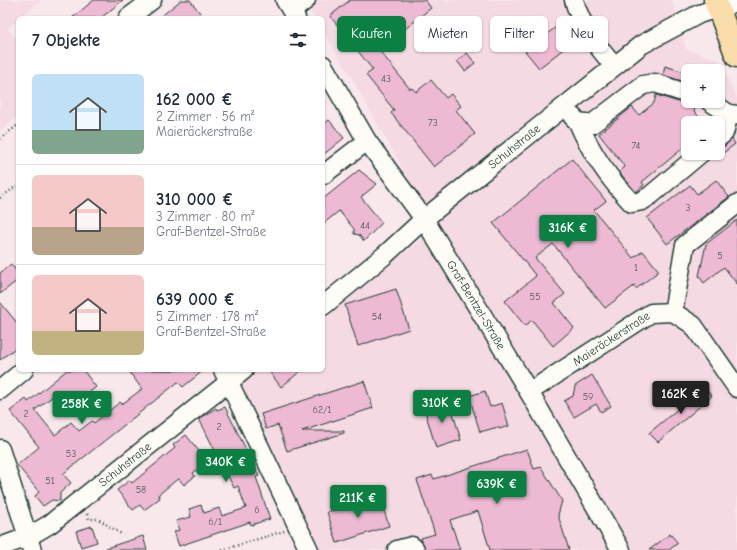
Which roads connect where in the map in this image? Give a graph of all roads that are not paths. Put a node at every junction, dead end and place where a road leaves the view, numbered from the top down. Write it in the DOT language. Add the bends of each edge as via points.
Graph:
graph roads {
  1 [pos="152,0"];
  2 [pos="306,0"];
  3 [pos="574,0"];
  4 [pos="723,3"];
  5 [pos="291,10"];
  6 [pos="131,16"];
  7 [pos="737,56"];
  8 [pos="614,66"];
  9 [pos="325,68"];
  10 [pos="681,92"];
  11 [pos="563,107"];
  12 [pos="721,108"];
  13 [pos="733,115"];
  14 [pos="578,122"];
  15 [pos="725,131"];
  16 [pos="368,141"];
  17 [pos="693,160"];
  18 [pos="325,173"];
  19 [pos="737,204"];
  20 [pos="424,219"];
  21 [pos="325,304"];
  22 [pos="673,312"];
  23 [pos="22,372"];
  24 [pos="238,372"];
  25 [pos="226,376"];
  26 [pos="737,388"];
  27 [pos="0,390"];
  28 [pos="529,392"];
  29 [pos="0,448"];
  30 [pos="30,544"];
  31 [pos="0,547"];
  32 [pos="309,550"];
  33 [pos="621,550"];
  1 -- 6 [label="street"];
  2 -- 5 [label="street"];
  3 -- 8 [label="street" via="578,16 588,35"];
  4 -- 7 [label="main road"];
  4 -- 8 [label="street, Schuhstraße" via="641,44"];
  8 -- 11 [label="street, Schuhstraße"];
  9 -- 16 [label="street, Graf-Bentzel-Straße"];
  10 -- 14 [label="street" via="655,83 643,85 592,124"];
  11 -- 14 [label="street"];
  11 -- 20 [label="street, Schuhstraße"];
  12 -- 13 [label="street"];
  13 -- 15 [label="street"];
  14 -- 17 [label="street" via="590,147 632,203 642,201 651,195"];
  16 -- 18 [label="street"];
  16 -- 20 [label="street, Graf-Bentzel-Straße"];
  19 -- 22 [label="street" via="685,245"];
  20 -- 21 [label="street, Schuhstraße"];
  20 -- 28 [label="street, Graf-Bentzel-Straße"];
  22 -- 26 [label="street" via="693,325"];
  22 -- 28 [label="street, Maieräckerstraße" via="651,313"];
  23 -- 27 [label="street"];
  24 -- 25 [label="street, Schuhstraße"];
  25 -- 30 [label="street, Schuhstraße" via="50,524"];
  25 -- 32 [label="street"];
  28 -- 33 [label="street, Graf-Bentzel-Straße"];
  29 -- 30 [label="street"];
  30 -- 31 [label="street, Schuhstraße"];
}
